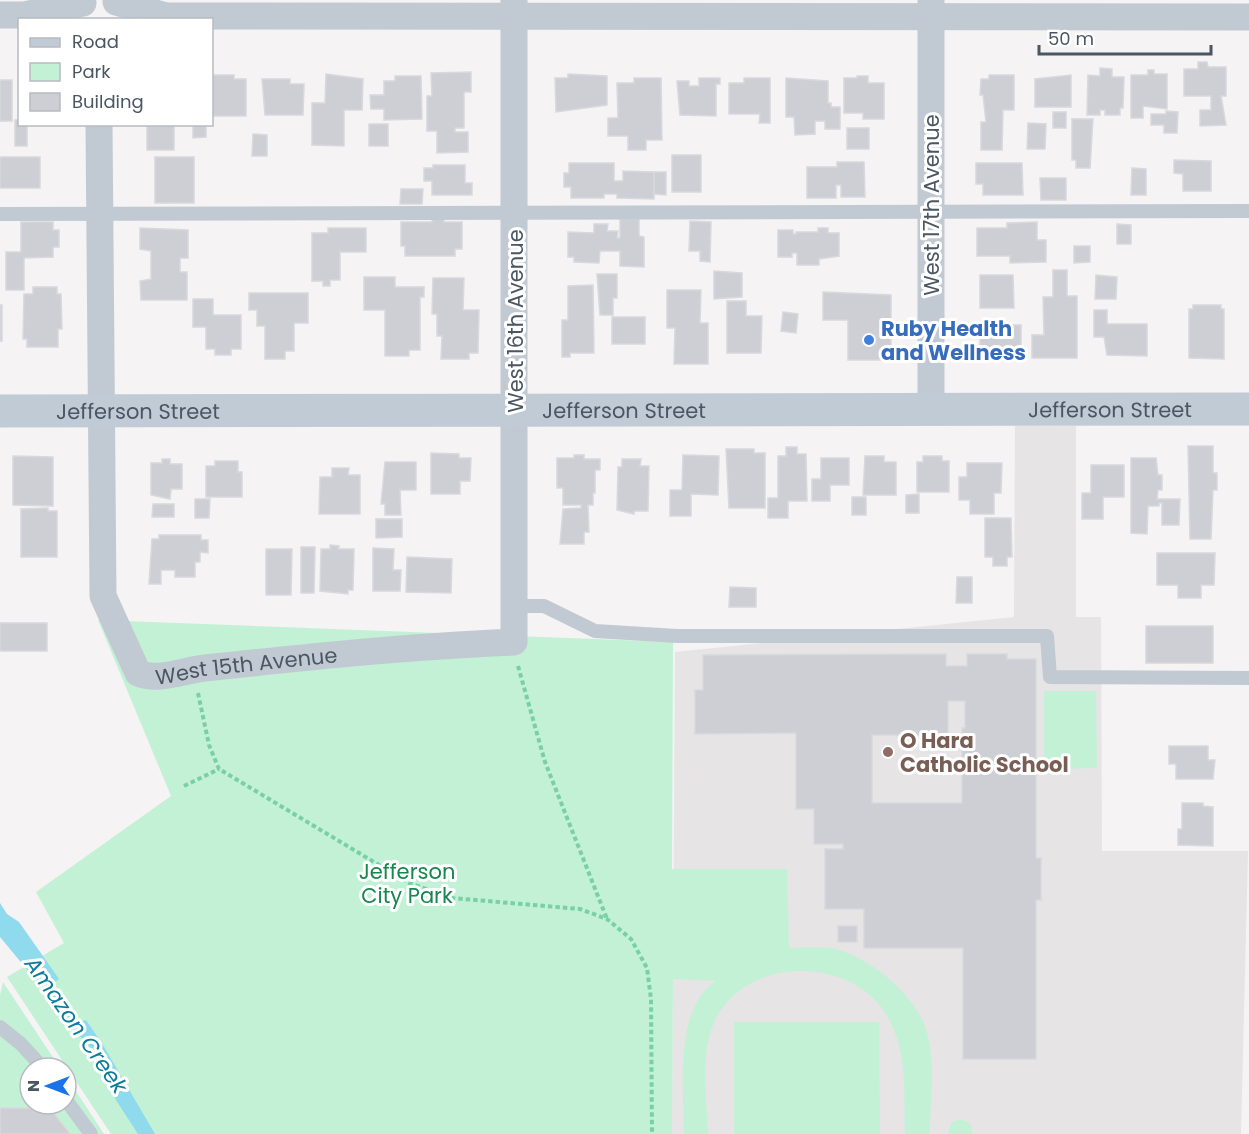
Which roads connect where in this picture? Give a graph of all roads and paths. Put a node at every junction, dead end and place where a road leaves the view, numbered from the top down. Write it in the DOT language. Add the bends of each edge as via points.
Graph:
graph roads {
  1 [pos="116,7"];
  2 [pos="514,7"];
  3 [pos="931,7"];
  4 [pos="83,8"];
  5 [pos="1249,16"];
  6 [pos="23,17"];
  7 [pos="158,18"];
  8 [pos="99,126"];
  9 [pos="516,211"];
  10 [pos="1249,211"];
  11 [pos="931,212"];
  12 [pos="100,213"];
  13 [pos="0,214"];
  14 [pos="1249,409"];
  15 [pos="103,410"];
  16 [pos="931,410"];
  17 [pos="0,411"];
  18 [pos="514,412"];
  19 [pos="514,606"];
  20 [pos="514,642"];
  21 [pos="196,669"];
  22 [pos="1249,678"];
  23 [pos="219,769"];
  24 [pos="184,786"];
  25 [pos="607,920"];
  26 [pos="0,1027"];
  27 [pos="32,1056"];
  28 [pos="78,1116"];
  29 [pos="91,1134"];
  30 [pos="652,1134"];
  1 -- 7 [label="street"];
  2 -- 3 [label="street"];
  2 -- 7 [label="street"];
  2 -- 9 [label="street, West 16th Avenue"];
  3 -- 5 [label="street"];
  3 -- 11 [label="street, West 17th Avenue"];
  4 -- 6 [label="street"];
  8 -- 12 [label="street, West 15th Avenue"];
  9 -- 11 [label="lane"];
  9 -- 12 [label="lane"];
  9 -- 18 [label="street, West 16th Avenue"];
  10 -- 11 [label="lane"];
  11 -- 16 [label="street, West 17th Avenue"];
  12 -- 13 [label="lane"];
  12 -- 15 [label="street, West 15th Avenue"];
  14 -- 16 [label="street, Jefferson Street"];
  15 -- 17 [label="street, Jefferson Street"];
  15 -- 18 [label="street, Jefferson Street"];
  15 -- 21 [label="street, West 15th Avenue" via="104,600 138,673 146,677"];
  16 -- 18 [label="street, Jefferson Street"];
  18 -- 19 [label="street, West 16th Avenue"];
  19 -- 20 [label="street, West 16th Avenue"];
  19 -- 22 [label="lane" via="544,606 595,631 677,636 1047,636 1050,677"];
  20 -- 21 [label="street, West 15th Avenue" via="419,646"];
  20 -- 25 [label="path" via="545,762"];
  21 -- 23 [label="path" via="199,705"];
  23 -- 24 [label="path"];
  23 -- 25 [label="path" via="409,883 429,891 452,898 580,909"];
  25 -- 30 [label="path" via="631,939 647,968 651,999"];
  26 -- 27 [label="lane"];
  28 -- 29 [label="lane"];
}
